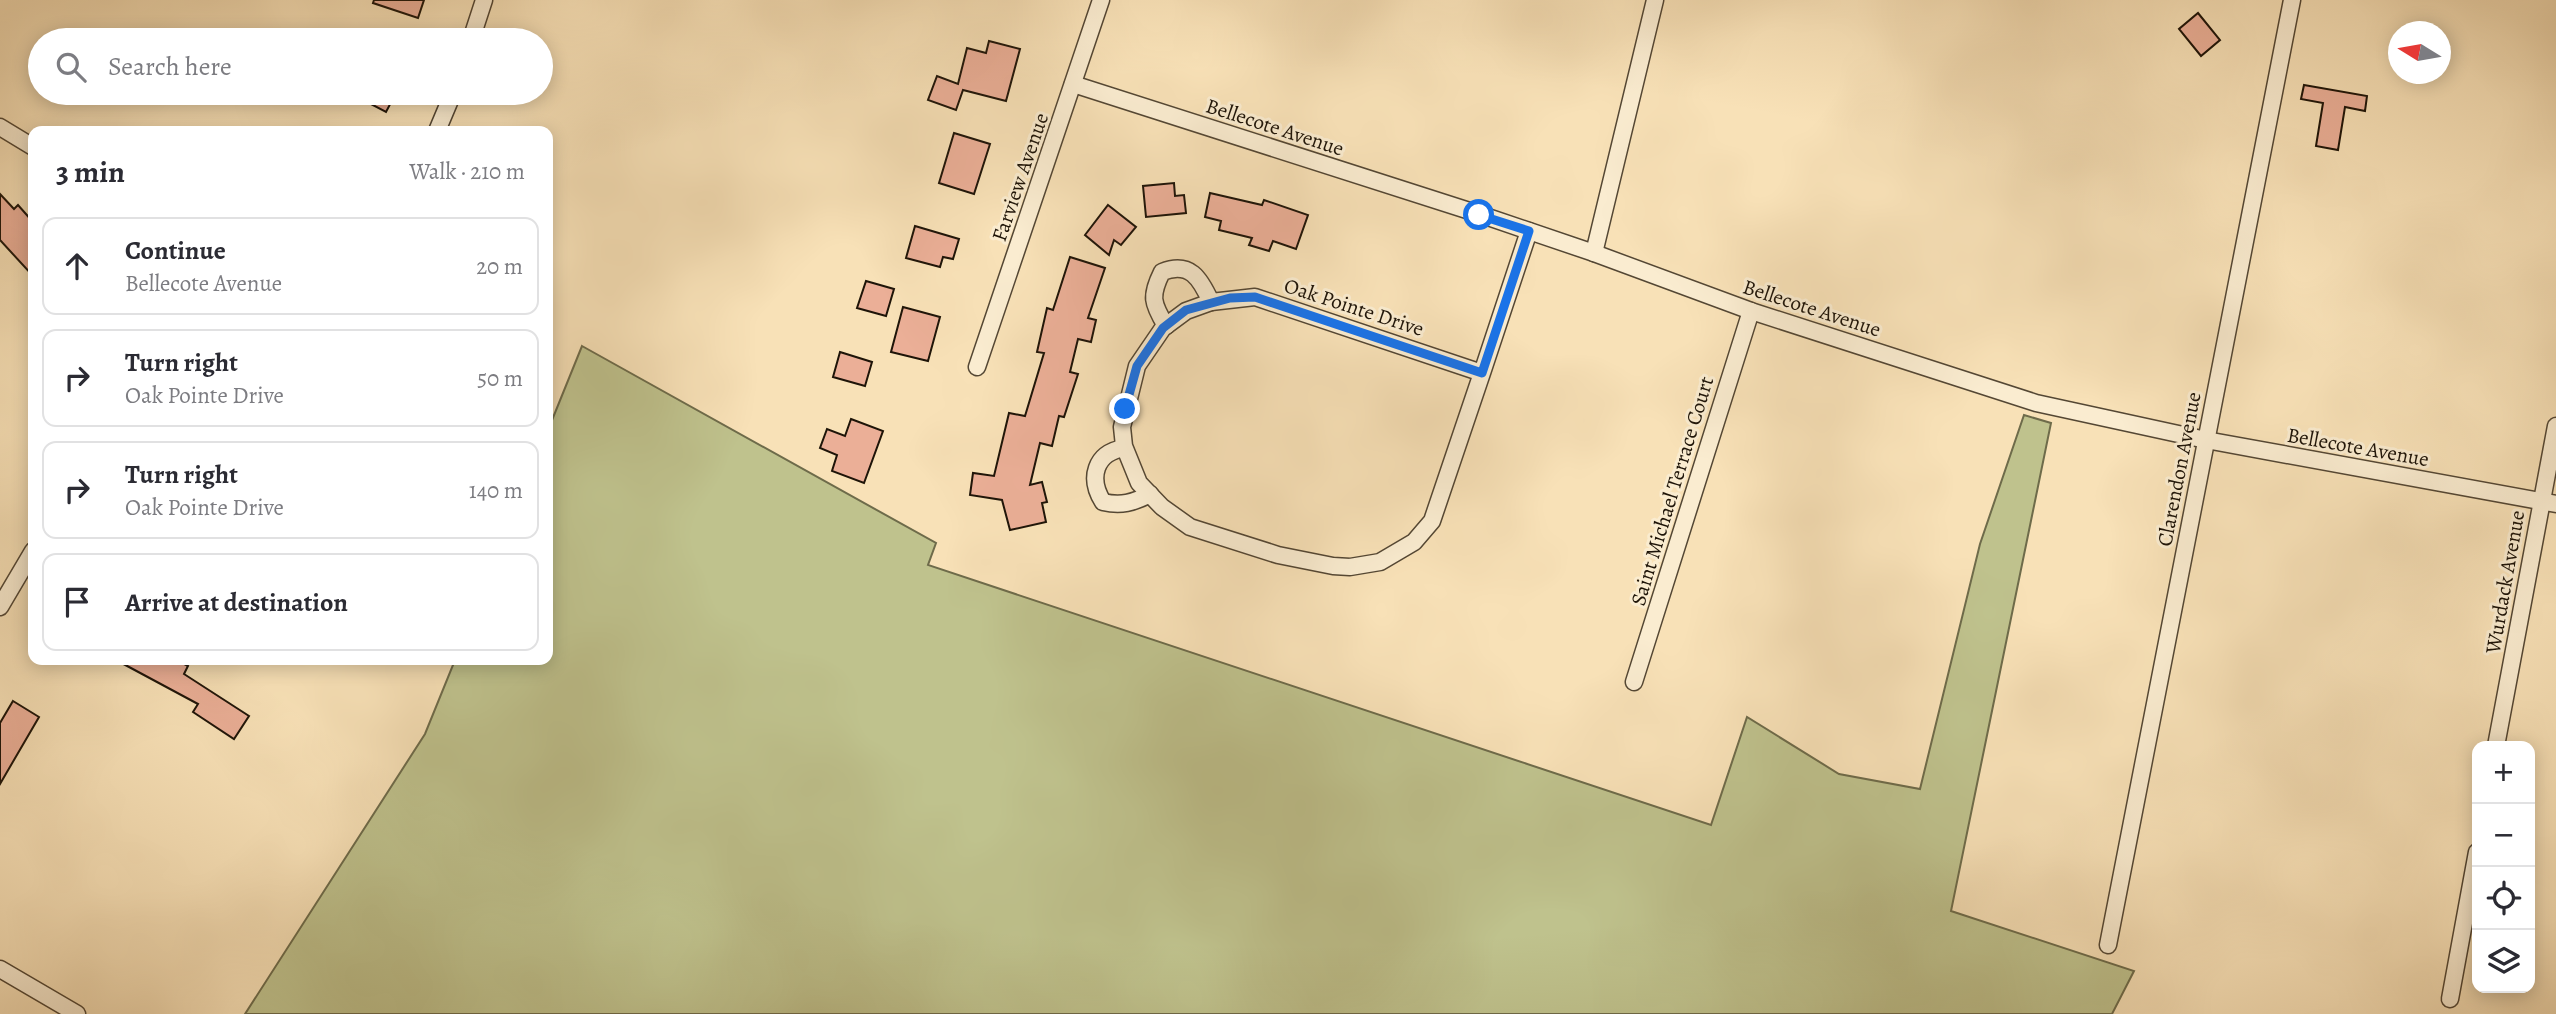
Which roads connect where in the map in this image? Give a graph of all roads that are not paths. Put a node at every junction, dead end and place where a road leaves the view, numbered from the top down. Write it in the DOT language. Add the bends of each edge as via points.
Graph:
graph roads {
  1 [pos="484,0"];
  2 [pos="1101,0"];
  3 [pos="1655,0"];
  4 [pos="2292,0"];
  5 [pos="475,28"];
  6 [pos="1073,83"];
  7 [pos="448,105"];
  8 [pos="440,126"];
  9 [pos="0,127"];
  10 [pos="28,144"];
  11 [pos="1529,231"];
  12 [pos="1594,253"];
  13 [pos="1211,302"];
  14 [pos="1751,311"];
  15 [pos="1166,326"];
  16 [pos="977,368"];
  17 [pos="1482,373"];
  18 [pos="2556,426"];
  19 [pos="2206,440"];
  20 [pos="1124,447"];
  21 [pos="1150,494"];
  22 [pos="2549,503"];
  23 [pos="28,559"];
  24 [pos="0,607"];
  25 [pos="1634,682"];
  26 [pos="2498,741"];
  27 [pos="2474,867"];
  28 [pos="2108,945"];
  29 [pos="0,969"];
  30 [pos="2450,999"];
  31 [pos="77,1014"];
  1 -- 5 [label="street"];
  2 -- 6 [label="street, Farview Avenue"];
  3 -- 12 [label="street"];
  4 -- 19 [label="street, Clarendon Avenue"];
  6 -- 11 [label="street, Bellecote Avenue"];
  6 -- 16 [label="street, Farview Avenue"];
  7 -- 8 [label="street"];
  9 -- 10 [label="street"];
  11 -- 12 [label="street, Bellecote Avenue"];
  11 -- 17 [label="street, Oak Pointe Drive"];
  12 -- 14 [label="street, Bellecote Avenue"];
  13 -- 15 [label="street, Oak Pointe Drive" via="1186,310"];
  13 -- 15 [label="street" via="1202,282 1190,271 1174,267 1161,272 1152,291"];
  13 -- 17 [label="street, Oak Pointe Drive" via="1255,297"];
  14 -- 19 [label="street, Bellecote Avenue" via="2036,402"];
  14 -- 25 [label="street, Saint Michael Terrace Court"];
  15 -- 20 [label="street, Oak Pointe Drive" via="1137,366 1122,426"];
  17 -- 21 [label="street, Oak Pointe Drive" via="1432,521 1414,542 1380,562 1333,566 1278,555 1190,527"];
  18 -- 22 [label="street, Wurdack Avenue"];
  19 -- 22 [label="street, Bellecote Avenue"];
  19 -- 28 [label="street, Clarendon Avenue"];
  20 -- 21 [label="street, Oak Pointe Drive" via="1139,483"];
  20 -- 21 [label="street" via="1105,456 1094,472 1095,489 1103,502 1119,506"];
  22 -- 26 [label="street, Wurdack Avenue"];
  23 -- 24 [label="street"];
  27 -- 30 [label="street"];
  29 -- 31 [label="street"];
}
